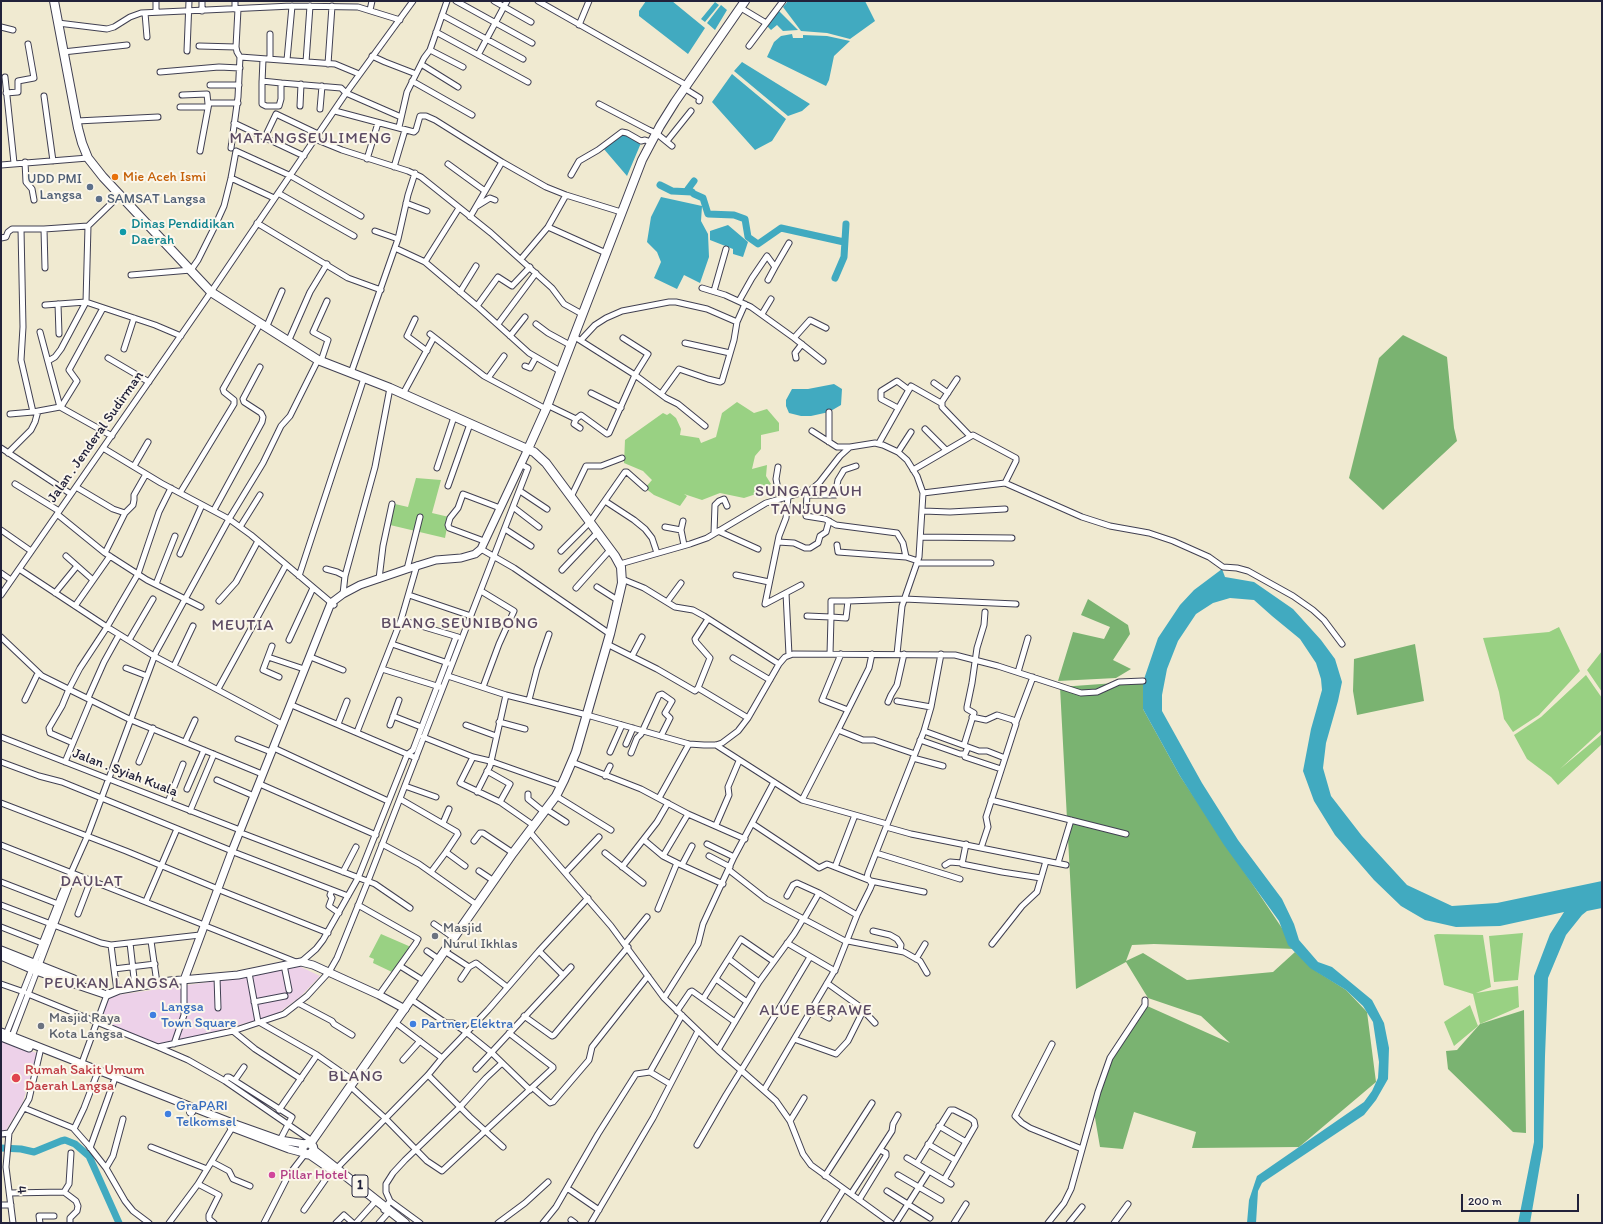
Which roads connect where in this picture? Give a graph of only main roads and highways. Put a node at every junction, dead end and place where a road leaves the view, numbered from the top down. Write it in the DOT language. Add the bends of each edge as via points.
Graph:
graph roads {
  1 [pos="54,1"];
  2 [pos="743,4"];
  3 [pos="524,458"];
  4 [pos="333,603"];
  5 [pos="297,693"];
  6 [pos="274,750"];
  7 [pos="268,767"];
  8 [pos="253,801"];
  9 [pos="206,926"];
  10 [pos="1,950"];
  11 [pos="1,956"];
  12 [pos="35,967"];
  13 [pos="185,981"];
  14 [pos="405,1009"];
  15 [pos="6,1037"];
  16 [pos="80,1066"];
  17 [pos="192,1110"];
  18 [pos="308,1148"];
  19 [pos="335,1169"];
  20 [pos="387,1208"];
  21 [pos="398,1223"];
  22 [pos="405,1223"];
  1 -- 3 [label="highway" via="77,121 88,158 96,170 211,292 319,360 470,424"];
  2 -- 3 [label="highway" via="685,87 651,142 582,314 577,338 570,345"];
  3 -- 4 [label="main road" via="481,549 469,557 436,560 360,585"];
  3 -- 14 [label="highway" via="539,456 546,463 620,564 622,579 619,601 572,762 556,796 513,853"];
  4 -- 5 [label="main road"];
  4 -- 5 [label="main road" via="304,669"];
  5 -- 6 [label="main road" via="282,724"];
  5 -- 6 [label="main road" via="294,706"];
  6 -- 7 [label="main road"];
  7 -- 8 [label="main road"];
  7 -- 8 [label="main road" via="262,774"];
  8 -- 9 [label="main road"];
  9 -- 13 [label="main road"];
  9 -- 13 [label="main road" via="200,935"];
  10 -- 12 [label="main road"];
  11 -- 12 [label="main road"];
  12 -- 13 [label="main road" via="107,993 157,983"];
  13 -- 14 [label="main road" via="249,973 299,962 329,972"];
  14 -- 18 [label="highway"];
  15 -- 16 [label="main road, 1"];
  15 -- 16 [label="main road, 1"];
  16 -- 17 [label="main road, 1"];
  16 -- 17 [label="main road, 1"];
  17 -- 18 [label="main road, 1"];
  17 -- 18 [label="main road, 1" via="289,1149"];
  18 -- 19 [label="highway, 1"];
  19 -- 20 [label="highway, 1"];
  19 -- 20 [label="highway, 1" via="374,1203"];
  20 -- 21 [label="highway, 1"];
  20 -- 22 [label="highway, 1"];
}
